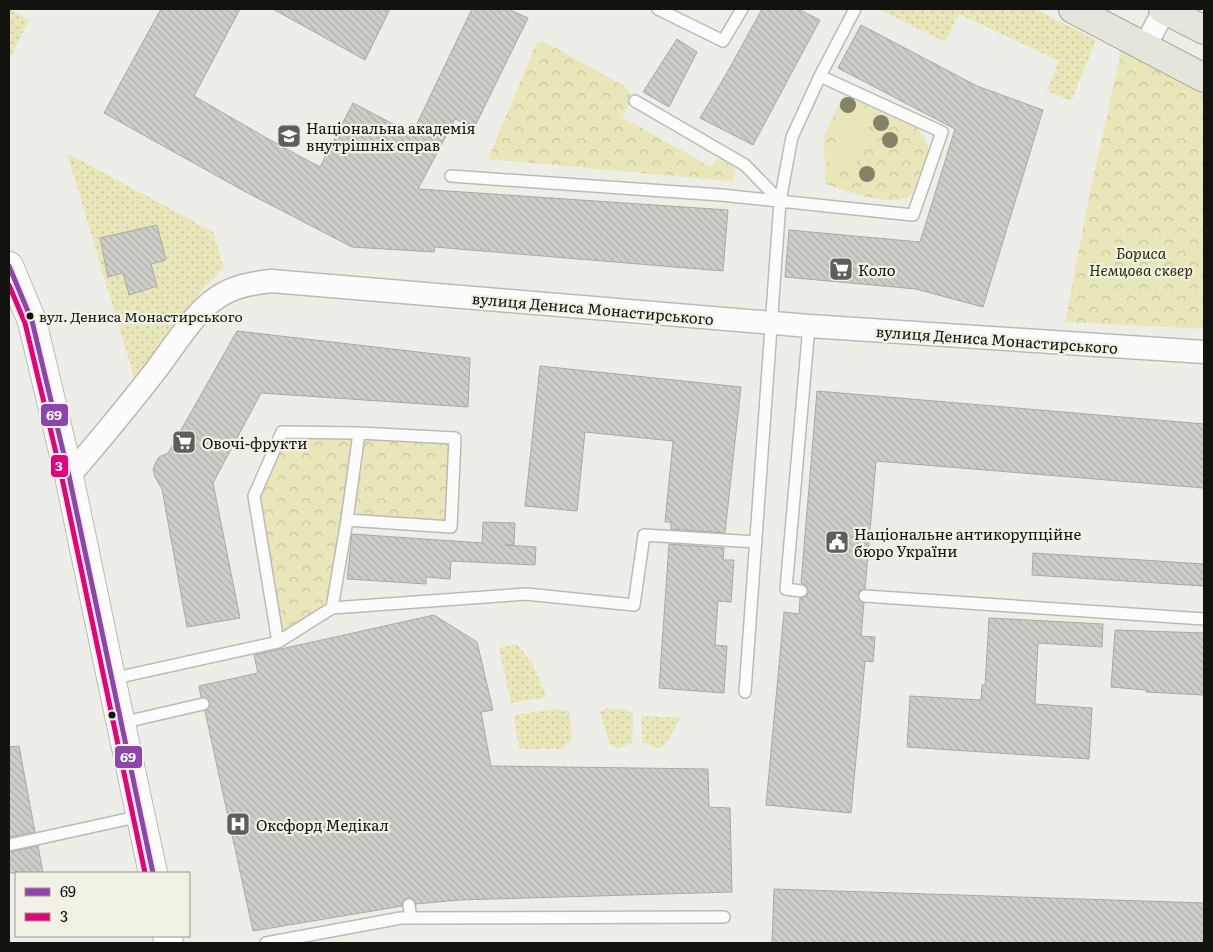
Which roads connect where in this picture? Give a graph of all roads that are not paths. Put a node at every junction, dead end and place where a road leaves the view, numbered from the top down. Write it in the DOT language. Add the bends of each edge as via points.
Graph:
graph roads {
  1 [pos="658,9"];
  2 [pos="742,9"];
  3 [pos="855,9"];
  4 [pos="1073,9"];
  5 [pos="1164,9"];
  6 [pos="1204,30"];
  7 [pos="1145,46"];
  8 [pos="820,76"];
  9 [pos="1204,78"];
  10 [pos="635,102"];
  11 [pos="451,176"];
  12 [pos="780,200"];
  13 [pos="9,266"];
  14 [pos="771,323"];
  15 [pos="809,326"];
  16 [pos="1204,352"];
  17 [pos="359,433"];
  18 [pos="69,476"];
  19 [pos="347,520"];
  20 [pos="756,542"];
  21 [pos="801,591"];
  22 [pos="864,596"];
  23 [pos="332,608"];
  24 [pos="1204,619"];
  25 [pos="278,642"];
  26 [pos="111,679"];
  27 [pos="745,692"];
  28 [pos="203,704"];
  29 [pos="120,723"];
  30 [pos="141,816"];
  31 [pos="9,845"];
  32 [pos="153,872"];
  33 [pos="409,905"];
  34 [pos="724,917"];
  35 [pos="411,918"];
  36 [pos="266,943"];
  1 -- 2 [label="lane" via="723,41"];
  3 -- 8 [label="lane"];
  4 -- 7 [label="main road"];
  5 -- 6 [label="main road"];
  5 -- 7 [label="street"];
  7 -- 9 [label="main road"];
  8 -- 12 [label="lane" via="792,137"];
  8 -- 12 [label="lane" via="942,132 912,215"];
  10 -- 12 [label="lane" via="745,165"];
  11 -- 12 [label="lane"];
  12 -- 14 [label="lane"];
  13 -- 18 [label="main road" via="32,321"];
  14 -- 15 [label="street, вулиця Дениса Монастирського"];
  14 -- 18 [label="street, вулиця Дениса Монастирського" via="271,281 245,284 210,302"];
  14 -- 20 [label="lane"];
  15 -- 16 [label="street, вулиця Дениса Монастирського"];
  15 -- 21 [label="lane" via="786,589"];
  17 -- 19 [label="lane"];
  17 -- 19 [label="lane" via="455,438 451,527"];
  17 -- 25 [label="lane" via="282,432 254,496"];
  18 -- 26 [label="main road"];
  19 -- 23 [label="lane"];
  20 -- 23 [label="lane" via="644,535 634,605 526,594"];
  20 -- 27 [label="lane"];
  22 -- 24 [label="lane"];
  23 -- 25 [label="lane"];
  25 -- 26 [label="lane"];
  26 -- 29 [label="main road"];
  28 -- 29 [label="lane"];
  29 -- 30 [label="main road"];
  30 -- 31 [label="lane"];
  30 -- 32 [label="main road"];
  33 -- 35 [label="lane"];
  34 -- 35 [label="lane"];
  35 -- 36 [label="lane" via="388,914"];
}
